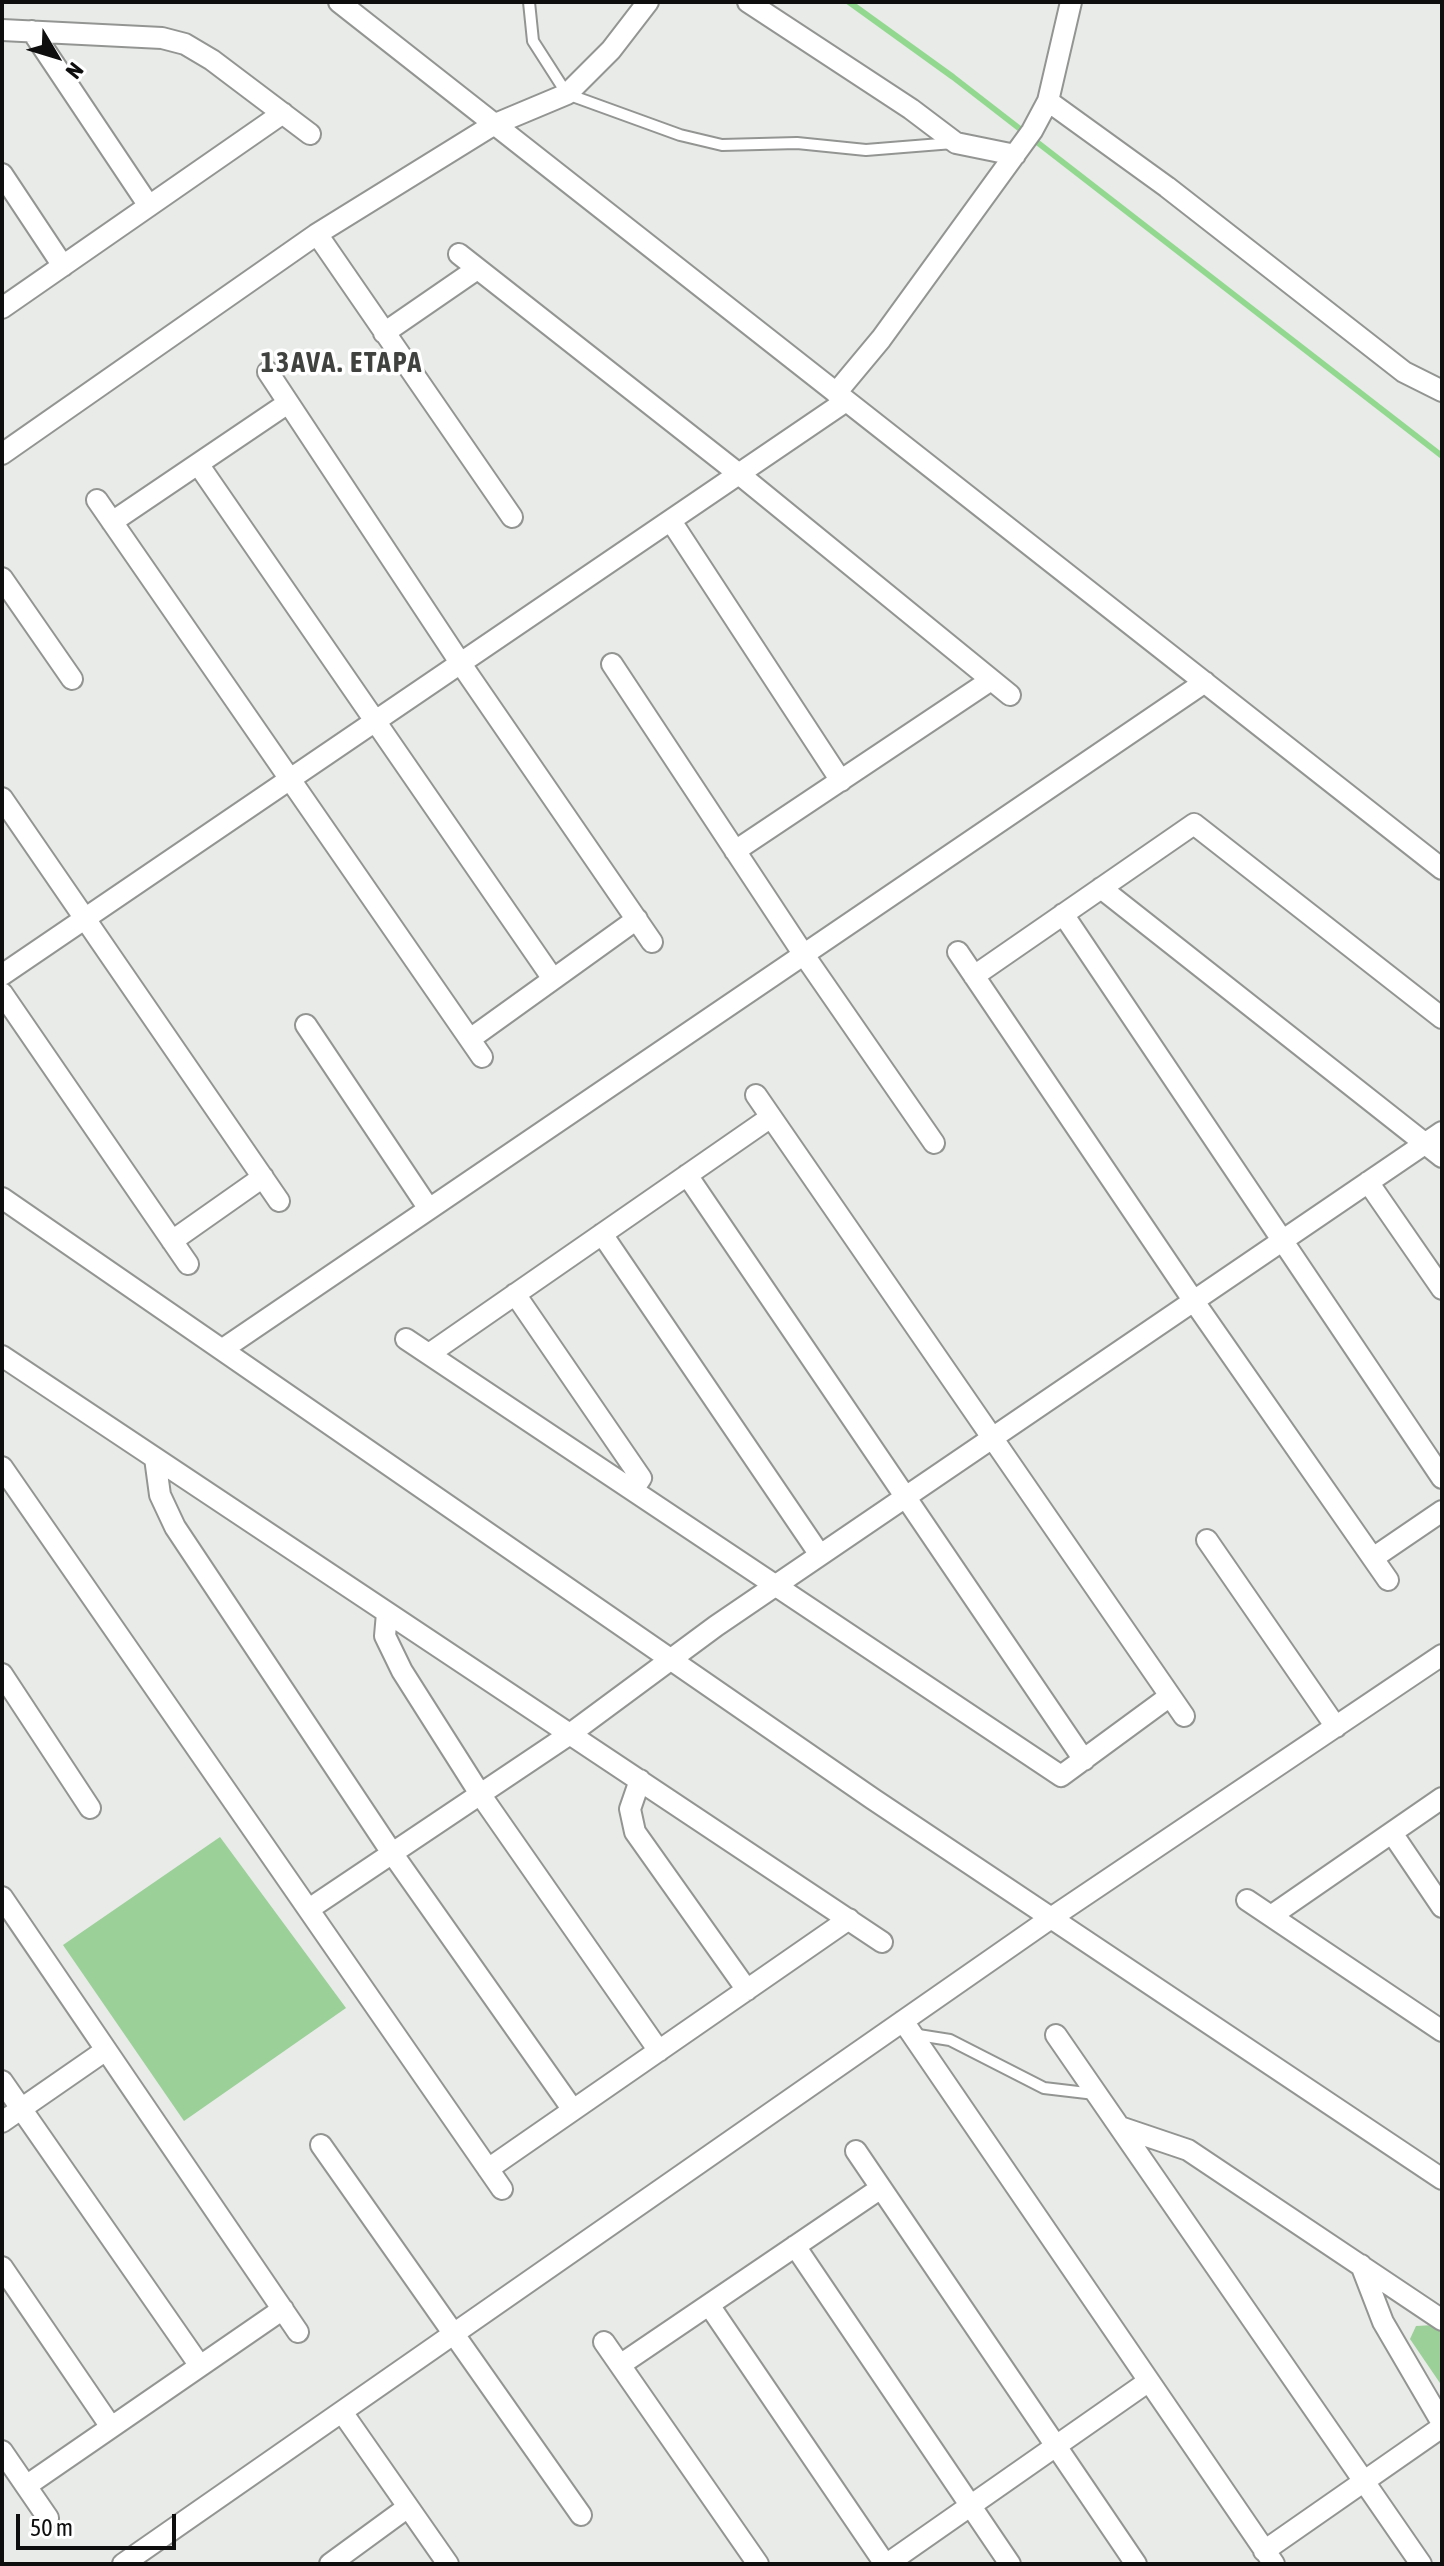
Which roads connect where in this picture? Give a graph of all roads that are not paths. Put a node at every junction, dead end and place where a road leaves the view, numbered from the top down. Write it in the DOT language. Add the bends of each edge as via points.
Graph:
graph roads {
  1 [pos="339,2"];
  2 [pos="529,2"];
  3 [pos="648,2"];
  4 [pos="748,2"];
  5 [pos="1071,2"];
  6 [pos="2,30"];
  7 [pos="32,31"];
  8 [pos="567,94"];
  9 [pos="1048,101"];
  10 [pos="283,113"];
  11 [pos="493,125"];
  12 [pos="310,134"];
  13 [pos="956,143"];
  14 [pos="1015,155"];
  15 [pos="2,174"];
  16 [pos="149,206"];
  17 [pos="317,234"];
  18 [pos="459,254"];
  19 [pos="63,266"];
  20 [pos="477,269"];
  21 [pos="2,308"];
  22 [pos="384,333"];
  23 [pos="268,372"];
  24 [pos="1442,391"];
  25 [pos="841,397"];
  26 [pos="288,403"];
  27 [pos="2,454"];
  28 [pos="198,464"];
  29 [pos="739,474"];
  30 [pos="97,500"];
  31 [pos="512,517"];
  32 [pos="671,521"];
  33 [pos="112,522"];
  34 [pos="2,578"];
  35 [pos="461,664"];
  36 [pos="612,664"];
  37 [pos="72,679"];
  38 [pos="991,680"];
  39 [pos="1205,682"];
  40 [pos="1010,695"];
  41 [pos="377,721"];
  42 [pos="291,781"];
  43 [pos="841,781"];
  44 [pos="2,798"];
  45 [pos="735,851"];
  46 [pos="1442,869"];
  47 [pos="1101,888"];
  48 [pos="1063,914"];
  49 [pos="85,918"];
  50 [pos="637,919"];
  51 [pos="652,942"];
  52 [pos="958,952"];
  53 [pos="804,955"];
  54 [pos="2,975"];
  55 [pos="974,976"];
  56 [pos="553,979"];
  57 [pos="2,993"];
  58 [pos="1442,1018"];
  59 [pos="306,1025"];
  60 [pos="470,1039"];
  61 [pos="482,1057"];
  62 [pos="756,1095"];
  63 [pos="771,1117"];
  64 [pos="1442,1132"];
  65 [pos="934,1143"];
  66 [pos="1424,1143"];
  67 [pos="1442,1157"];
  68 [pos="687,1175"];
  69 [pos="263,1177"];
  70 [pos="1368,1182"];
  71 [pos="2,1198"];
  72 [pos="279,1201"];
  73 [pos="429,1209"];
  74 [pos="602,1234"];
  75 [pos="172,1241"];
  76 [pos="1280,1241"];
  77 [pos="188,1264"];
  78 [pos="1442,1289"];
  79 [pos="515,1294"];
  80 [pos="1193,1300"];
  81 [pos="406,1339"];
  82 [pos="223,1349"];
  83 [pos="429,1354"];
  84 [pos="2,1356"];
  85 [pos="992,1437"];
  86 [pos="155,1458"];
  87 [pos="2,1467"];
  88 [pos="1442,1478"];
  89 [pos="633,1490"];
  90 [pos="905,1497"];
  91 [pos="1442,1511"];
  92 [pos="1207,1540"];
  93 [pos="820,1555"];
  94 [pos="1373,1558"];
  95 [pos="1388,1580"];
  96 [pos="776,1585"];
  97 [pos="387,1613"];
  98 [pos="1442,1655"];
  99 [pos="671,1660"];
  100 [pos="2,1674"];
  101 [pos="1170,1696"];
  102 [pos="1184,1716"];
  103 [pos="1336,1727"];
  104 [pos="570,1734"];
  105 [pos="1084,1760"];
  106 [pos="640,1780"];
  107 [pos="480,1794"];
  108 [pos="1442,1798"];
  109 [pos="90,1808"];
  110 [pos="1392,1833"];
  111 [pos="392,1853"];
  112 [pos="2,1897"];
  113 [pos="1247,1900"];
  114 [pos="1442,1907"];
  115 [pos="309,1909"];
  116 [pos="1271,1916"];
  117 [pos="1051,1918"];
  118 [pos="849,1919"];
  119 [pos="882,1942"];
  120 [pos="747,1990"];
  121 [pos="908,2028"];
  122 [pos="1442,2031"];
  123 [pos="1056,2035"];
  124 [pos="106,2050"];
  125 [pos="659,2051"];
  126 [pos="2,2081"];
  127 [pos="1097,2094"];
  128 [pos="21,2108"];
  129 [pos="573,2110"];
  130 [pos="2,2122"];
  131 [pos="1120,2127"];
  132 [pos="321,2145"];
  133 [pos="856,2151"];
  134 [pos="488,2169"];
  135 [pos="1442,2179"];
  136 [pos="881,2188"];
  137 [pos="502,2189"];
  138 [pos="795,2246"];
  139 [pos="1361,2265"];
  140 [pos="2,2267"];
  141 [pos="709,2305"];
  142 [pos="283,2309"];
  143 [pos="1442,2320"];
  144 [pos="298,2332"];
  145 [pos="455,2333"];
  146 [pos="604,2342"];
  147 [pos="620,2365"];
  148 [pos="200,2366"];
  149 [pos="1149,2381"];
  150 [pos="342,2412"];
  151 [pos="1442,2425"];
  152 [pos="111,2427"];
  153 [pos="1057,2447"];
  154 [pos="2,2451"];
  155 [pos="1364,2482"];
  156 [pos="26,2486"];
  157 [pos="971,2506"];
  158 [pos="408,2507"];
  159 [pos="581,2515"];
  160 [pos="48,2518"];
  161 [pos="1269,2557"];
  162 [pos="123,2564"];
  163 [pos="330,2564"];
  164 [pos="448,2564"];
  165 [pos="758,2564"];
  166 [pos="886,2564"];
  167 [pos="1010,2564"];
  168 [pos="1136,2564"];
  169 [pos="1421,2564"];
  1 -- 11 [label="street"];
  2 -- 8 [label="lane" via="533,41"];
  3 -- 8 [label="street"];
  4 -- 13 [label="street"];
  5 -- 9 [label="street"];
  6 -- 7 [label="street"];
  7 -- 10 [label="street" via="162,38 185,44"];
  7 -- 16 [label="street"];
  8 -- 11 [label="street"];
  8 -- 13 [label="lane" via="722,145 787,143 880,150"];
  9 -- 14 [label="street"];
  9 -- 24 [label="street" via="1404,372"];
  10 -- 12 [label="street"];
  10 -- 16 [label="street"];
  11 -- 17 [label="street"];
  11 -- 25 [label="street"];
  13 -- 14 [label="street"];
  14 -- 25 [label="street"];
  15 -- 19 [label="street"];
  16 -- 19 [label="street"];
  17 -- 22 [label="street"];
  17 -- 27 [label="street"];
  18 -- 20 [label="street"];
  19 -- 21 [label="street"];
  20 -- 22 [label="street"];
  20 -- 29 [label="street"];
  22 -- 31 [label="street"];
  23 -- 26 [label="street"];
  25 -- 29 [label="street"];
  25 -- 39 [label="street"];
  26 -- 28 [label="street"];
  26 -- 35 [label="street"];
  28 -- 33 [label="street"];
  28 -- 41 [label="street"];
  29 -- 32 [label="street"];
  29 -- 38 [label="street"];
  30 -- 33 [label="street"];
  32 -- 35 [label="street"];
  32 -- 43 [label="street"];
  33 -- 42 [label="street"];
  34 -- 37 [label="street"];
  35 -- 41 [label="street"];
  35 -- 50 [label="street"];
  36 -- 45 [label="street"];
  38 -- 40 [label="street"];
  38 -- 43 [label="street"];
  39 -- 46 [label="street"];
  39 -- 53 [label="street"];
  41 -- 42 [label="street"];
  41 -- 56 [label="street"];
  42 -- 49 [label="street"];
  42 -- 60 [label="street"];
  43 -- 45 [label="street"];
  44 -- 49 [label="street"];
  45 -- 53 [label="street"];
  47 -- 48 [label="street"];
  47 -- 58 [label="street" via="1194,824"];
  47 -- 66 [label="street"];
  48 -- 55 [label="street"];
  48 -- 76 [label="street"];
  49 -- 54 [label="street"];
  49 -- 69 [label="street"];
  50 -- 51 [label="street"];
  50 -- 56 [label="street"];
  52 -- 55 [label="street"];
  53 -- 65 [label="street"];
  53 -- 73 [label="street"];
  55 -- 80 [label="street"];
  56 -- 60 [label="street"];
  57 -- 75 [label="street"];
  59 -- 73 [label="street"];
  60 -- 61 [label="street"];
  62 -- 63 [label="street"];
  63 -- 68 [label="street"];
  63 -- 85 [label="street"];
  64 -- 66 [label="street"];
  66 -- 67 [label="street"];
  66 -- 70 [label="street"];
  68 -- 74 [label="street"];
  68 -- 90 [label="street"];
  69 -- 72 [label="street"];
  69 -- 75 [label="street"];
  70 -- 76 [label="street"];
  70 -- 78 [label="street"];
  71 -- 82 [label="street"];
  73 -- 82 [label="street"];
  74 -- 79 [label="street"];
  74 -- 93 [label="street"];
  75 -- 77 [label="street"];
  76 -- 80 [label="street"];
  76 -- 88 [label="street"];
  79 -- 83 [label="street"];
  79 -- 89 [label="street" via="641,1478"];
  80 -- 85 [label="street"];
  80 -- 94 [label="street"];
  81 -- 83 [label="street"];
  82 -- 99 [label="street"];
  83 -- 89 [label="street"];
  84 -- 86 [label="street"];
  85 -- 90 [label="street"];
  85 -- 101 [label="street"];
  86 -- 97 [label="street"];
  86 -- 111 [label="street" via="160,1495 175,1527"];
  87 -- 115 [label="street"];
  89 -- 96 [label="street"];
  90 -- 93 [label="street"];
  90 -- 105 [label="street"];
  91 -- 94 [label="street"];
  92 -- 103 [label="street"];
  93 -- 96 [label="street"];
  94 -- 95 [label="street"];
  96 -- 99 [label="street"];
  96 -- 105 [label="street" via="1061,1776"];
  97 -- 104 [label="street"];
  97 -- 107 [label="street" via="385,1636 402,1671"];
  98 -- 103 [label="street"];
  99 -- 104 [label="street"];
  99 -- 117 [label="street"];
  100 -- 109 [label="street"];
  101 -- 102 [label="street"];
  101 -- 105 [label="street"];
  103 -- 117 [label="street"];
  104 -- 106 [label="street"];
  104 -- 107 [label="street"];
  106 -- 118 [label="street"];
  106 -- 120 [label="street" via="630,1809 635,1832"];
  107 -- 111 [label="street"];
  107 -- 125 [label="street"];
  108 -- 110 [label="street"];
  110 -- 114 [label="street"];
  110 -- 116 [label="street"];
  111 -- 115 [label="street"];
  111 -- 129 [label="street"];
  112 -- 124 [label="street"];
  113 -- 116 [label="street"];
  115 -- 134 [label="street"];
  116 -- 122 [label="street"];
  117 -- 121 [label="street"];
  117 -- 135 [label="street"];
  118 -- 119 [label="street"];
  118 -- 120 [label="street"];
  120 -- 125 [label="street"];
  121 -- 127 [label="lane" via="950,2040 1044,2088"];
  121 -- 145 [label="street"];
  121 -- 149 [label="street"];
  123 -- 127 [label="street"];
  124 -- 128 [label="street"];
  124 -- 142 [label="street"];
  125 -- 129 [label="street"];
  126 -- 128 [label="street"];
  127 -- 131 [label="street"];
  128 -- 130 [label="street"];
  128 -- 148 [label="street"];
  129 -- 134 [label="street"];
  131 -- 139 [label="street" via="1188,2150"];
  131 -- 155 [label="street"];
  132 -- 145 [label="street"];
  133 -- 136 [label="street"];
  134 -- 137 [label="street"];
  136 -- 138 [label="street"];
  136 -- 153 [label="street"];
  138 -- 141 [label="street"];
  138 -- 157 [label="street"];
  139 -- 143 [label="street"];
  139 -- 151 [label="street" via="1383,2322"];
  140 -- 152 [label="street"];
  141 -- 147 [label="street"];
  141 -- 166 [label="street"];
  142 -- 144 [label="street"];
  142 -- 148 [label="street"];
  145 -- 150 [label="street"];
  145 -- 159 [label="street"];
  146 -- 147 [label="street"];
  147 -- 165 [label="street"];
  148 -- 152 [label="street"];
  149 -- 153 [label="street"];
  149 -- 161 [label="street"];
  150 -- 158 [label="street"];
  150 -- 162 [label="street"];
  151 -- 155 [label="street"];
  152 -- 156 [label="street"];
  153 -- 157 [label="street"];
  153 -- 168 [label="street"];
  154 -- 156 [label="street"];
  155 -- 161 [label="street"];
  155 -- 169 [label="street"];
  156 -- 160 [label="street"];
  157 -- 166 [label="street"];
  157 -- 167 [label="street"];
  158 -- 163 [label="street"];
  158 -- 164 [label="street"];
}
